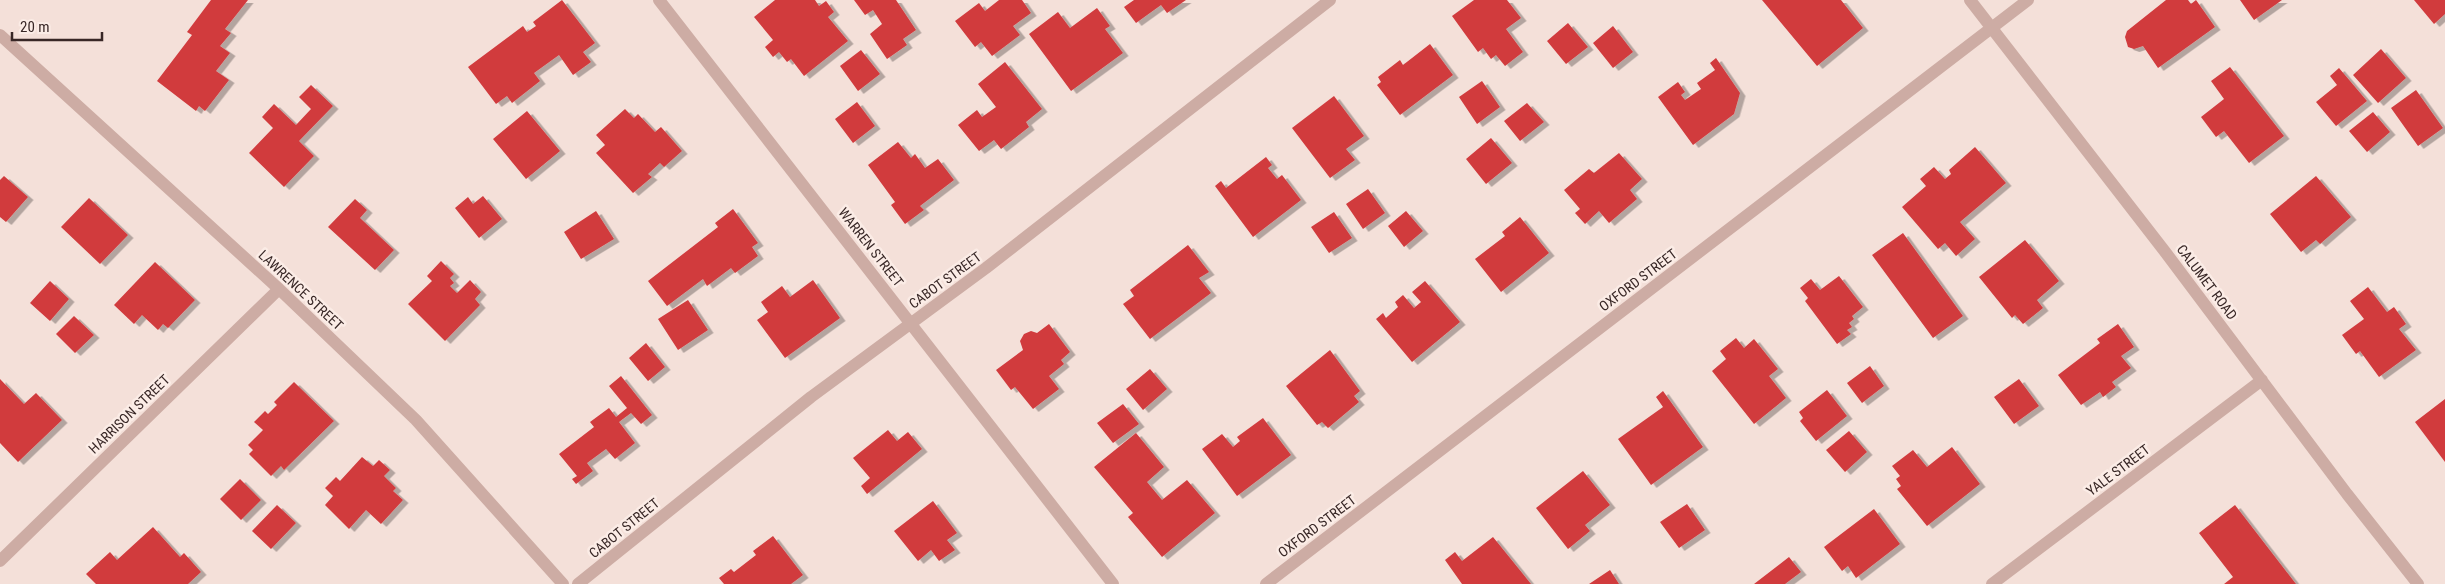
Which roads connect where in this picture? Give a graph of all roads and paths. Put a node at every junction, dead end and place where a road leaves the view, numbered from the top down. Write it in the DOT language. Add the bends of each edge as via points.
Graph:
graph roads {
  1 [pos="659,0"];
  2 [pos="1330,0"];
  3 [pos="1970,0"];
  4 [pos="2028,0"];
  5 [pos="1994,28"];
  6 [pos="0,35"];
  7 [pos="279,289"];
  8 [pos="912,323"];
  9 [pos="2262,380"];
  10 [pos="0,560"];
  11 [pos="563,584"];
  12 [pos="578,584"];
  13 [pos="1113,584"];
  14 [pos="1266,584"];
  15 [pos="1992,584"];
  16 [pos="2418,584"];
  1 -- 8 [label="street, WARREN STREET"];
  2 -- 8 [label="street, CABOT STREET"];
  3 -- 5 [label="street, CALUMET ROAD"];
  4 -- 5 [label="street, OXFORD STREET"];
  5 -- 9 [label="street, CALUMET ROAD"];
  5 -- 14 [label="street, OXFORD STREET"];
  6 -- 7 [label="street, LAWRENCE STREET"];
  7 -- 10 [label="street, HARRISON STREET"];
  7 -- 11 [label="street, LAWRENCE STREET" via="416,420"];
  8 -- 12 [label="street, CABOT STREET" via="811,397"];
  8 -- 13 [label="street, WARREN STREET"];
  9 -- 15 [label="street, YALE STREET"];
  9 -- 16 [label="street, CALUMET ROAD"];
}
